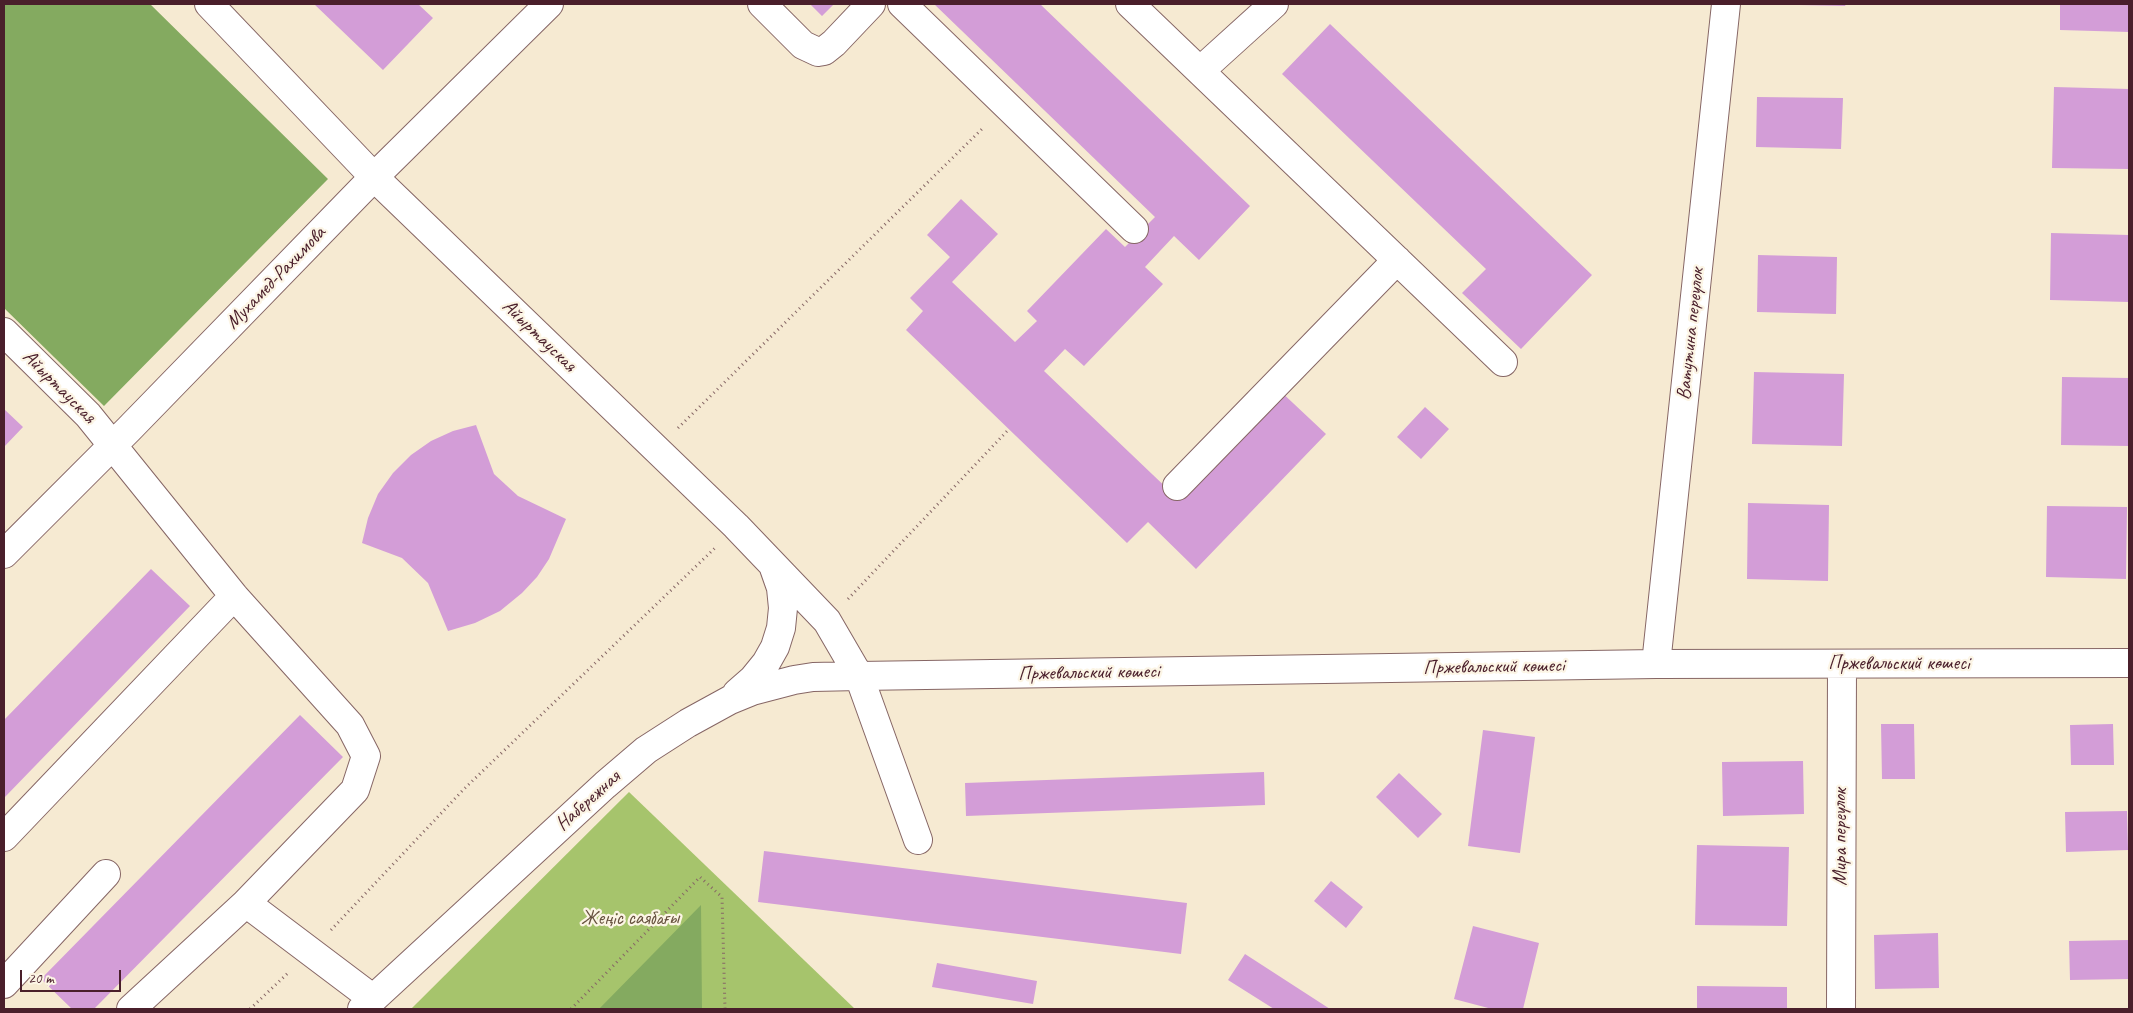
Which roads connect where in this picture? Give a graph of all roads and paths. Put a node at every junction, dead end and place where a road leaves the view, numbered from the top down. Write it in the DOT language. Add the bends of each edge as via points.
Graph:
graph roads {
  1 [pos="209,4"];
  2 [pos="549,4"];
  3 [pos="762,4"];
  4 [pos="871,4"];
  5 [pos="902,4"];
  6 [pos="1130,4"];
  7 [pos="1274,4"];
  8 [pos="1726,4"];
  9 [pos="1200,71"];
  10 [pos="1006,106"];
  11 [pos="374,177"];
  12 [pos="1134,229"];
  13 [pos="1397,260"];
  14 [pos="4,332"];
  15 [pos="1503,362"];
  16 [pos="1009,429"];
  17 [pos="112,444"];
  18 [pos="657,450"];
  19 [pos="1177,486"];
  20 [pos="736,526"];
  21 [pos="4,554"];
  22 [pos="774,566"];
  23 [pos="234,596"];
  24 [pos="827,621"];
  25 [pos="2129,663"];
  26 [pos="1656,664"];
  27 [pos="1842,664"];
  28 [pos="859,676"];
  29 [pos="730,700"];
  30 [pos="4,836"];
  31 [pos="918,840"];
  32 [pos="106,874"];
  33 [pos="246,903"];
  34 [pos="311,951"];
  35 [pos="4,984"];
  36 [pos="367,1004"];
  37 [pos="132,1009"];
  38 [pos="250,1009"];
  39 [pos="571,1009"];
  40 [pos="724,1009"];
  41 [pos="1841,1009"];
  1 -- 11 [label="street, Айыртауская"];
  2 -- 11 [label="street, Мухамед-Рахимова"];
  3 -- 4 [label="street" via="803,45 818,52 834,43"];
  5 -- 10 [label="street"];
  6 -- 9 [label="street"];
  7 -- 9 [label="street"];
  8 -- 26 [label="street, Ватутина переулок"];
  9 -- 13 [label="street"];
  10 -- 12 [label="street"];
  10 -- 18 [label="path"];
  11 -- 17 [label="street, Мухамед-Рахимова"];
  11 -- 18 [label="street, Айыртауская"];
  13 -- 15 [label="street"];
  13 -- 19 [label="street"];
  14 -- 17 [label="street, Айыртауская" via="88,415"];
  16 -- 24 [label="path"];
  17 -- 21 [label="street, Мухамед-Рахимова"];
  17 -- 23 [label="street, Айыртауская"];
  18 -- 20 [label="street, Айыртауская"];
  20 -- 22 [label="street, Айыртауская"];
  20 -- 34 [label="path" via="464,789"];
  22 -- 24 [label="street, Айыртауская"];
  22 -- 29 [label="street" via="783,608 775,647 753,679"];
  23 -- 30 [label="street"];
  23 -- 33 [label="street, Айыртауская" via="350,725 366,756 355,790"];
  24 -- 28 [label="street, Айыртауская"];
  25 -- 27 [label="street, Пржевальский көшесі"];
  26 -- 27 [label="street, Пржевальский көшесі"];
  26 -- 28 [label="street, Пржевальский көшесі"];
  27 -- 41 [label="street, Мира переулок"];
  28 -- 29 [label="street, Набережная" via="794,680"];
  28 -- 31 [label="street, Айыртауская"];
  29 -- 36 [label="street, Набережная" via="646,750"];
  32 -- 35 [label="street"];
  33 -- 34 [label="street"];
  33 -- 37 [label="street, Айыртауская"];
  34 -- 36 [label="street"];
  34 -- 38 [label="path"];
  39 -- 40 [label="path" via="700,877 722,897"];
}
